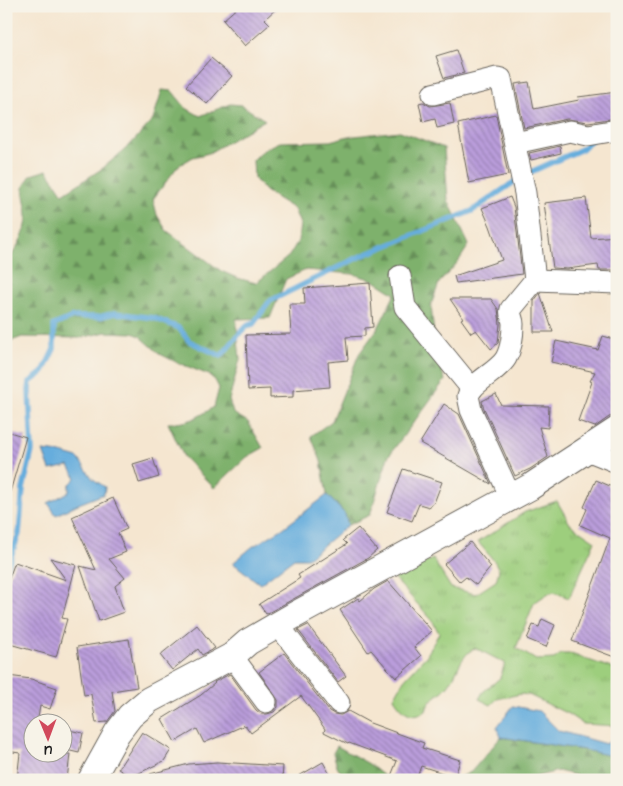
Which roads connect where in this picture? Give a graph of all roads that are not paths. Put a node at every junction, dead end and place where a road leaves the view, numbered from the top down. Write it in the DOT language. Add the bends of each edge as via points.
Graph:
graph roads {
  1 [pos="433,94"];
  2 [pos="617,130"];
  3 [pos="517,150"];
  4 [pos="400,276"];
  5 [pos="535,280"];
  6 [pos="617,283"];
  7 [pos="472,389"];
  8 [pos="617,430"];
  9 [pos="587,450"];
  10 [pos="617,462"];
  11 [pos="511,498"];
  12 [pos="278,625"];
  13 [pos="232,656"];
  14 [pos="266,702"];
  15 [pos="338,703"];
  16 [pos="91,780"];
  1 -- 3 [label="street" via="500,78"];
  2 -- 3 [label="street" via="588,135 570,131"];
  3 -- 5 [label="street"];
  4 -- 7 [label="street" via="406,307"];
  5 -- 6 [label="street"];
  5 -- 7 [label="street" via="511,309 513,324 503,363"];
  7 -- 11 [label="street" via="468,396 469,405"];
  8 -- 9 [label="street"];
  9 -- 10 [label="street"];
  9 -- 11 [label="street"];
  11 -- 12 [label="street"];
  12 -- 13 [label="street" via="248,642"];
  12 -- 15 [label="street"];
  13 -- 14 [label="street"];
  13 -- 16 [label="street" via="149,700 130,716"];
}
